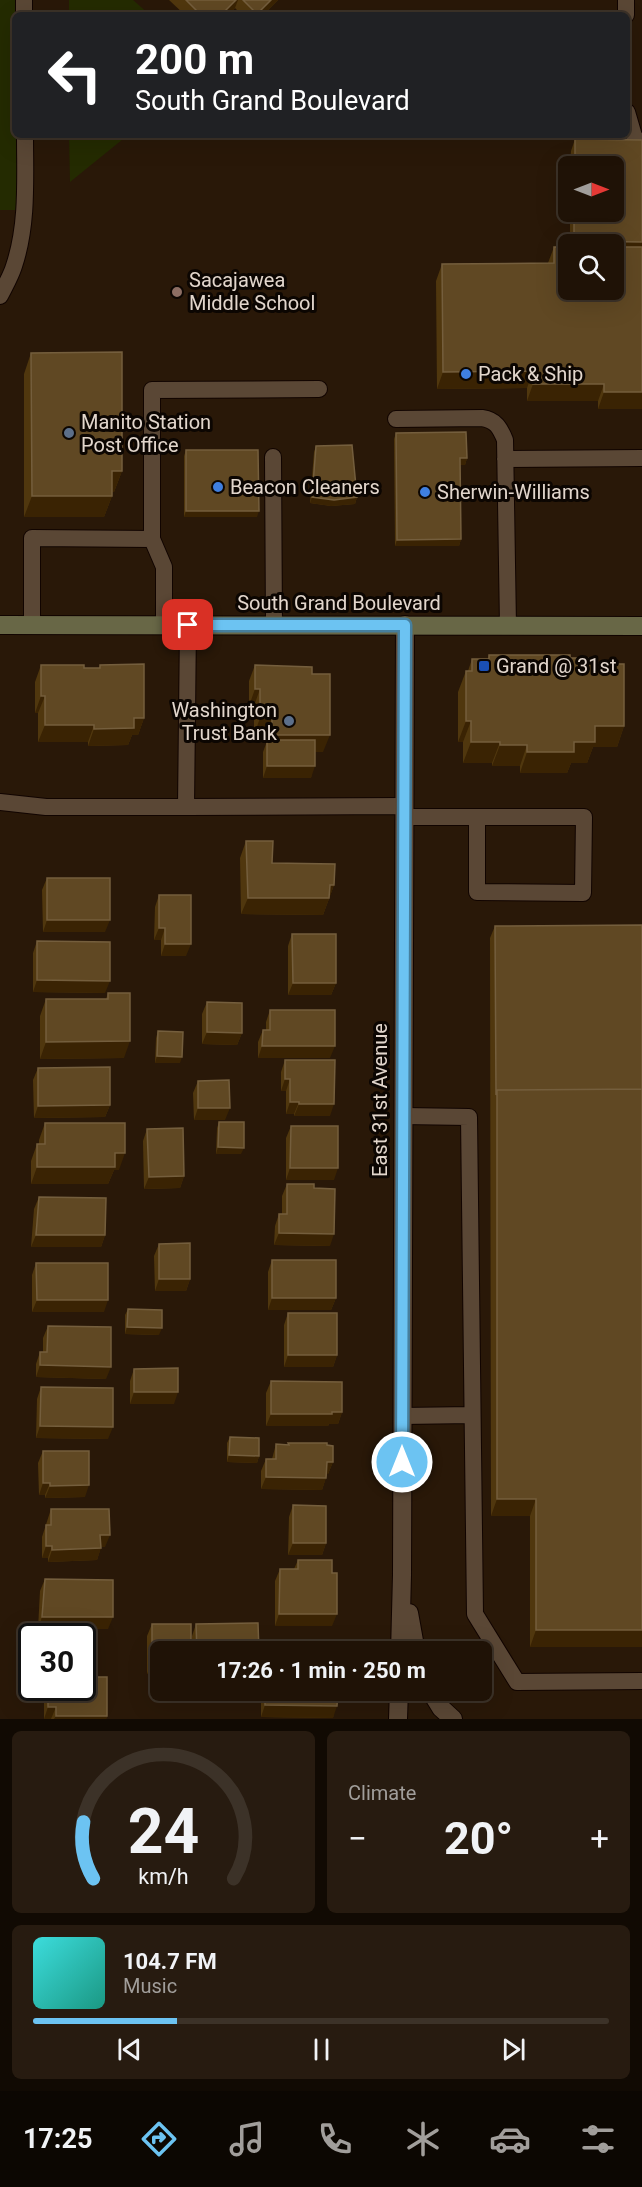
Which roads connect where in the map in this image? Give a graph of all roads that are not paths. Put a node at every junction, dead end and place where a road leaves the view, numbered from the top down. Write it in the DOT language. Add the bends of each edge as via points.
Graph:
graph roads {
  1 [pos="630,122"];
  2 [pos="25,138"];
  3 [pos="642,146"];
  4 [pos="0,296"];
  5 [pos="319,389"];
  6 [pos="396,419"];
  7 [pos="273,458"];
  8 [pos="642,458"];
  9 [pos="506,459"];
  10 [pos="152,539"];
  11 [pos="0,625"];
  12 [pos="32,625"];
  13 [pos="164,625"];
  14 [pos="188,625"];
  15 [pos="274,625"];
  16 [pos="405,625"];
  17 [pos="508,626"];
  18 [pos="642,626"];
  19 [pos="0,802"];
  20 [pos="186,807"];
  21 [pos="404,812"];
  22 [pos="477,818"];
  23 [pos="403,1116"];
  24 [pos="472,1415"];
  25 [pos="402,1416"];
  26 [pos="402,1575"];
  27 [pos="400,1641"];
  28 [pos="414,1641"];
  29 [pos="642,1681"];
  30 [pos="399,1701"];
  31 [pos="437,1701"];
  32 [pos="398,1719"];
  33 [pos="453,1719"];
  1 -- 3 [label="lane"];
  2 -- 4 [label="lane" via="23,231 14,267"];
  5 -- 10 [label="lane" via="153,390"];
  6 -- 9 [label="lane" via="491,420 506,440"];
  7 -- 15 [label="lane"];
  8 -- 9 [label="lane"];
  9 -- 17 [label="lane"];
  10 -- 12 [label="lane" via="32,538"];
  10 -- 13 [label="lane" via="164,567"];
  11 -- 12 [label="main road, South Grand Boulevard"];
  12 -- 13 [label="main road, South Grand Boulevard"];
  13 -- 14 [label="main road, South Grand Boulevard"];
  14 -- 15 [label="main road, South Grand Boulevard"];
  14 -- 20 [label="lane"];
  15 -- 16 [label="main road, South Grand Boulevard"];
  16 -- 17 [label="main road, South Grand Boulevard"];
  16 -- 21 [label="street, East 31st Avenue"];
  17 -- 18 [label="main road, South Grand Boulevard"];
  19 -- 20 [label="lane" via="46,807"];
  20 -- 21 [label="lane"];
  21 -- 22 [label="lane"];
  21 -- 23 [label="street, East 31st Avenue"];
  22 -- 22 [label="lane" via="584,817 583,893 477,892"];
  23 -- 24 [label="lane" via="469,1117"];
  23 -- 25 [label="street, East 31st Avenue"];
  24 -- 25 [label="lane"];
  24 -- 29 [label="lane" via="475,1614 517,1682"];
  25 -- 26 [label="street, East 31st Avenue"];
  26 -- 27 [label="street, East 31st Avenue"];
  26 -- 28 [label="street, East 31st Avenue"];
  30 -- 32 [label="street"];
  31 -- 33 [label="street"];
}
